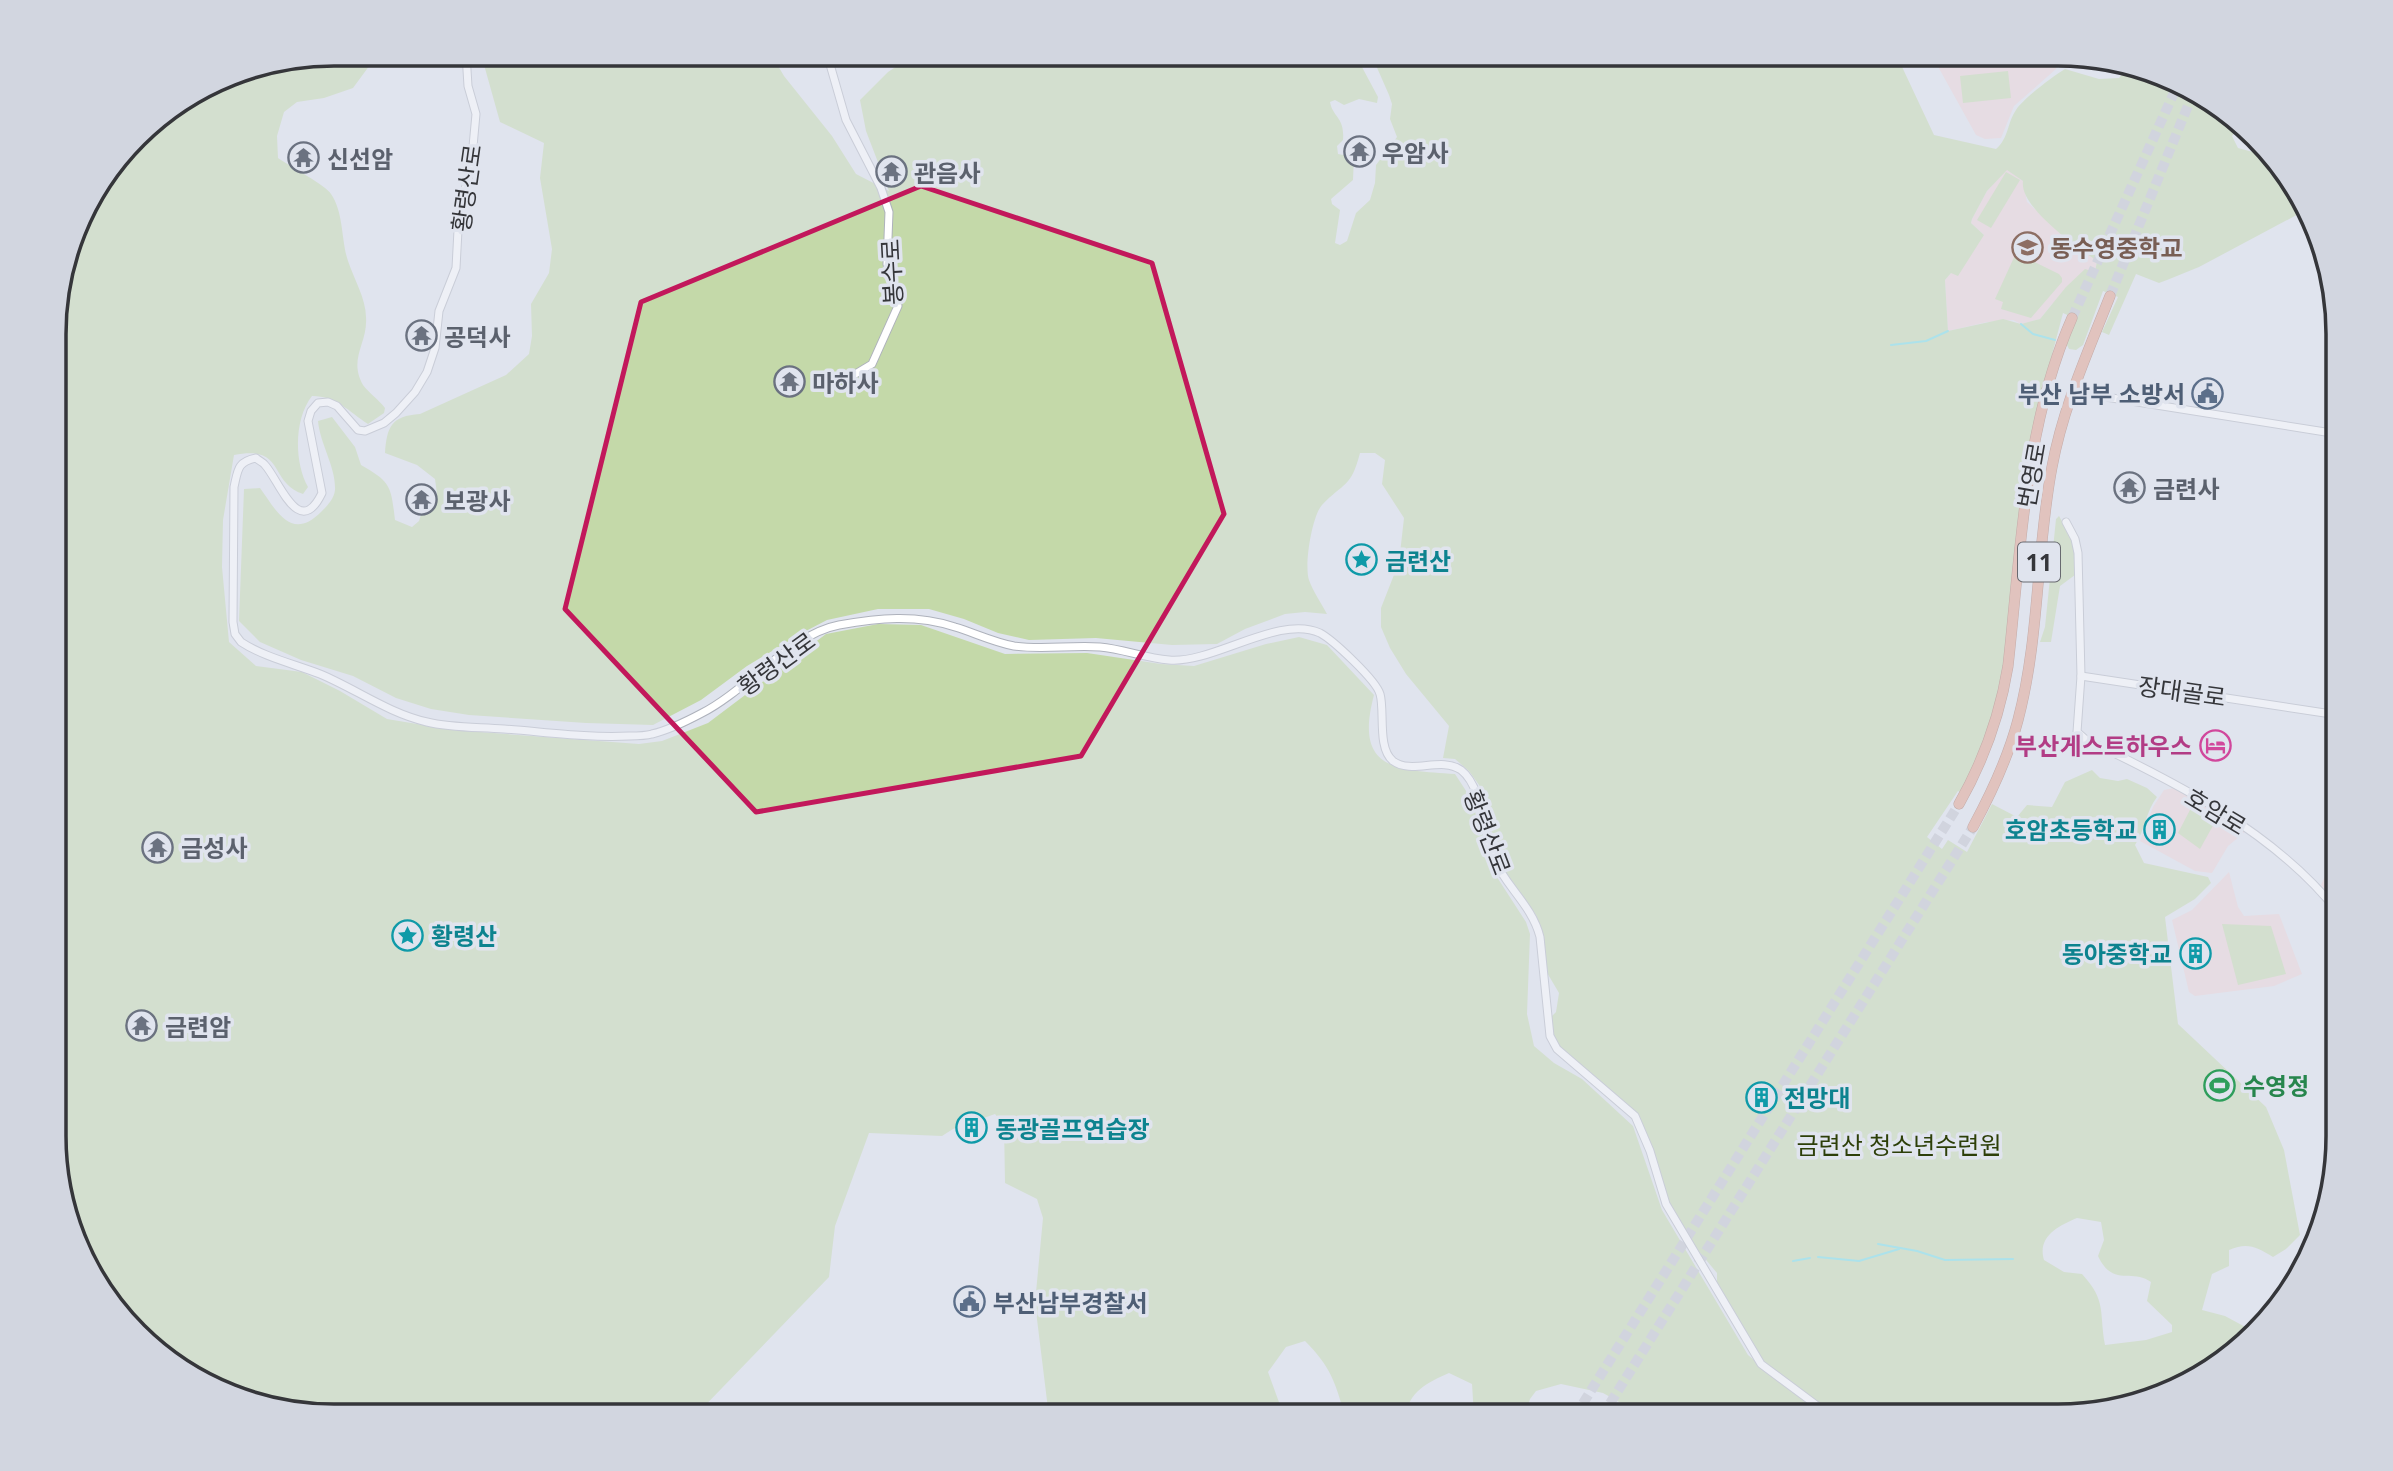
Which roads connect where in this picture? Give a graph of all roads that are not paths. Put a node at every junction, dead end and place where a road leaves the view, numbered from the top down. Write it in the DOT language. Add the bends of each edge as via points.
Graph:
graph roads {
  1 [pos="467,66"];
  2 [pos="831,66"];
  3 [pos="2110,296"];
  4 [pos="2072,318"];
  5 [pos="827,379"];
  6 [pos="2093,395"];
  7 [pos="2326,432"];
  8 [pos="2066,522"];
  9 [pos="2081,676"];
  10 [pos="2326,713"];
  11 [pos="1959,804"];
  12 [pos="1973,827"];
  13 [pos="2326,897"];
  14 [pos="1815,1404"];
  1 -- 14 [label="street, 황령산로" via="476,114 471,168 459,211 456,268 439,311 427,372 396,413 365,431 358,430 337,406 318,402 308,421 322,493 309,509 290,505 266,465 256,458 245,460 238,468 232,604 233,628 241,642 426,722 602,737 650,735 701,714 812,635 839,625 893,617 926,619 1019,647 1104,648 1169,660 1190,659 1287,630 1319,633 1375,683 1381,696 1385,744 1396,764 1444,764 1466,775 1494,858 1537,924 1550,1037 1569,1062 1635,1116 1667,1204 1762,1363"];
  2 -- 5 [label="street, 봉수로" via="846,120 889,212 887,264 898,306 872,364 847,379"];
  3 -- 12 [label="highway, 번영로 / 11" via="2072,393 2055,452 2019,718 1998,780"];
  4 -- 11 [label="highway, 번영로 / 11" via="2047,386 2034,446 2003,694 1985,752"];
  6 -- 7 [label="street"];
  8 -- 9 [label="street" via="2078,553"];
  9 -- 10 [label="street, 장대골로"];
  9 -- 13 [label="street, 호암로" via="2077,732 2248,829"];
}
